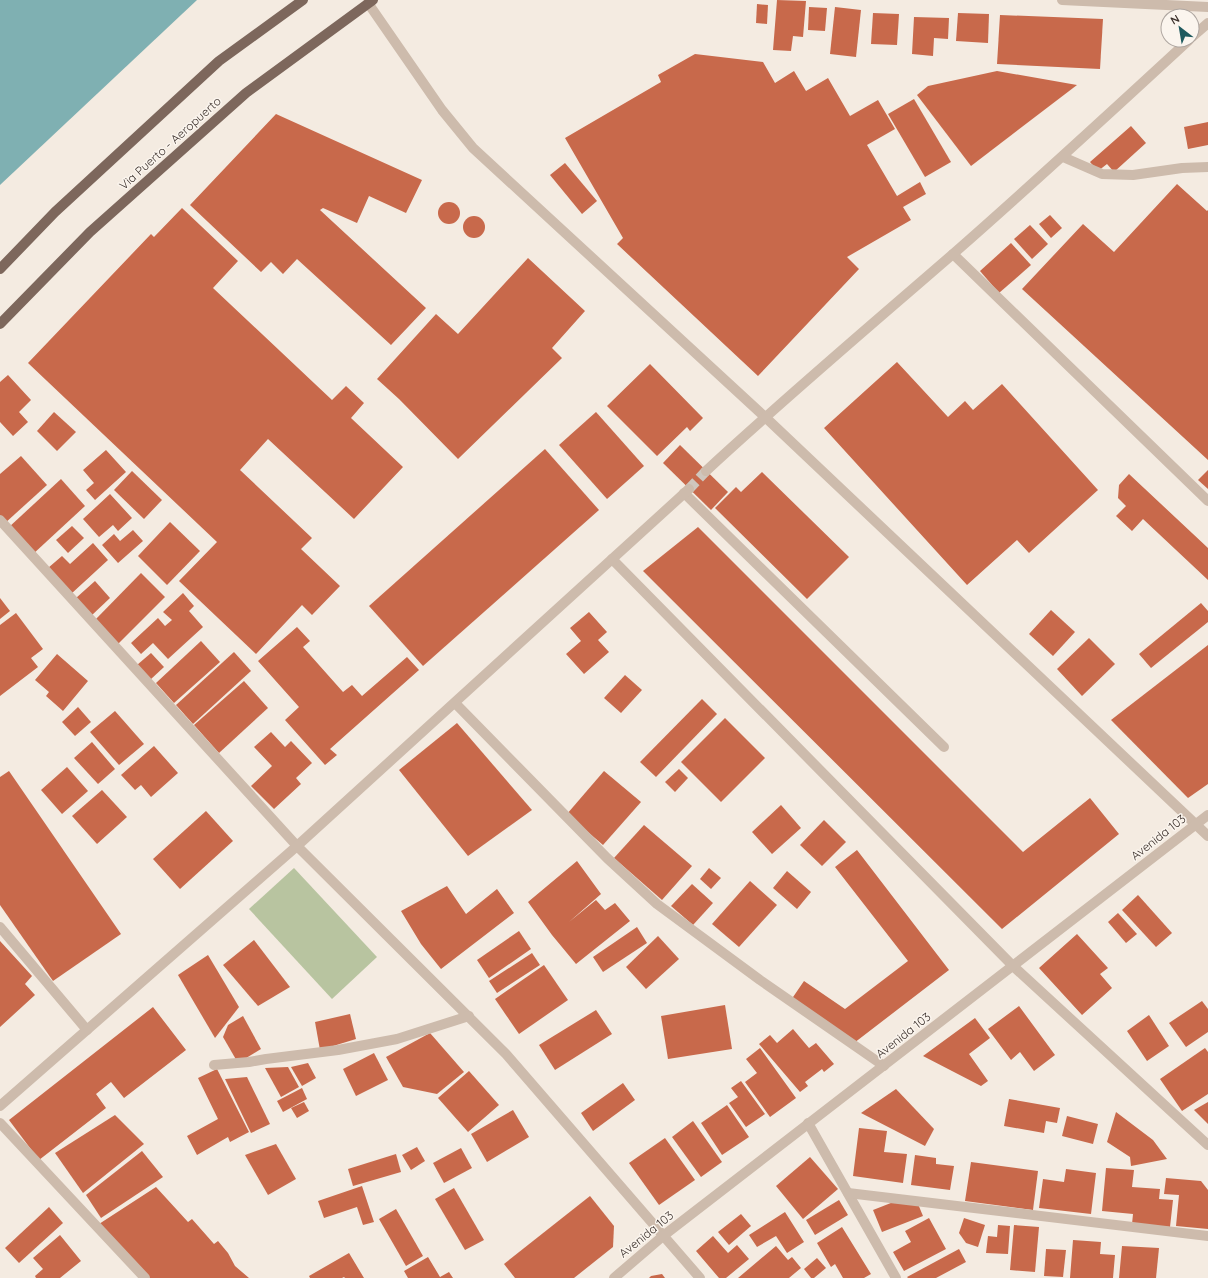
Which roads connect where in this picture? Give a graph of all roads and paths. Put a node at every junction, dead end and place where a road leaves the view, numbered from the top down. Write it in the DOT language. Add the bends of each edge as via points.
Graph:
graph roads {
  1 [pos="303,0"];
  2 [pos="1062,0"];
  3 [pos="370,1"];
  4 [pos="1208,7"];
  5 [pos="1208,23"];
  6 [pos="1200,30"];
  7 [pos="1180,48"];
  8 [pos="1062,157"];
  9 [pos="1208,167"];
  10 [pos="953,254"];
  11 [pos="0,269"];
  12 [pos="0,324"];
  13 [pos="765,417"];
  14 [pos="706,471"];
  15 [pos="1208,501"];
  16 [pos="0,520"];
  17 [pos="612,559"];
  18 [pos="455,703"];
  19 [pos="944,747"];
  20 [pos="1208,815"];
  21 [pos="1195,824"];
  22 [pos="1208,836"];
  23 [pos="297,846"];
  24 [pos="0,927"];
  25 [pos="1013,966"];
  26 [pos="469,1016"];
  27 [pos="86,1030"];
  28 [pos="214,1065"];
  29 [pos="884,1066"];
  30 [pos="0,1106"];
  31 [pos="0,1123"];
  32 [pos="808,1123"];
  33 [pos="1208,1145"];
  34 [pos="848,1193"];
  35 [pos="663,1236"];
  36 [pos="1208,1236"];
  37 [pos="145,1278"];
  38 [pos="614,1278"];
  39 [pos="700,1278"];
  40 [pos="896,1278"];
  1 -- 11 [label="main road" via="220,61 54,212"];
  2 -- 4 [label="street"];
  3 -- 12 [label="main road, Via Puerto - Aeropuerto" via="246,93 90,232"];
  3 -- 13 [label="street" via="442,110 473,148"];
  5 -- 6 [label="street"];
  7 -- 8 [label="street"];
  8 -- 9 [label="street" via="1102,174 1133,175"];
  8 -- 10 [label="street"];
  10 -- 13 [label="street"];
  10 -- 15 [label="street"];
  13 -- 14 [label="street"];
  13 -- 21 [label="street"];
  16 -- 23 [label="street"];
  17 -- 18 [label="street"];
  17 -- 19 [label="street" via="686,491"];
  17 -- 25 [label="street"];
  18 -- 23 [label="street"];
  18 -- 29 [label="street" via="607,858 657,904 760,980"];
  20 -- 21 [label="street, Avenida 103"];
  21 -- 22 [label="street"];
  21 -- 25 [label="street, Avenida 103"];
  23 -- 26 [label="street"];
  23 -- 27 [label="street"];
  24 -- 27 [label="street"];
  25 -- 29 [label="street, Avenida 103"];
  25 -- 33 [label="street"];
  26 -- 28 [label="street" via="397,1039 338,1050"];
  26 -- 35 [label="street" via="506,1054"];
  27 -- 30 [label="street"];
  29 -- 32 [label="street, Avenida 103"];
  31 -- 37 [label="street"];
  32 -- 34 [label="street"];
  32 -- 35 [label="street, Avenida 103"];
  34 -- 36 [label="street"];
  34 -- 40 [label="street"];
  35 -- 38 [label="street, Avenida 103"];
  35 -- 39 [label="street"];
}
